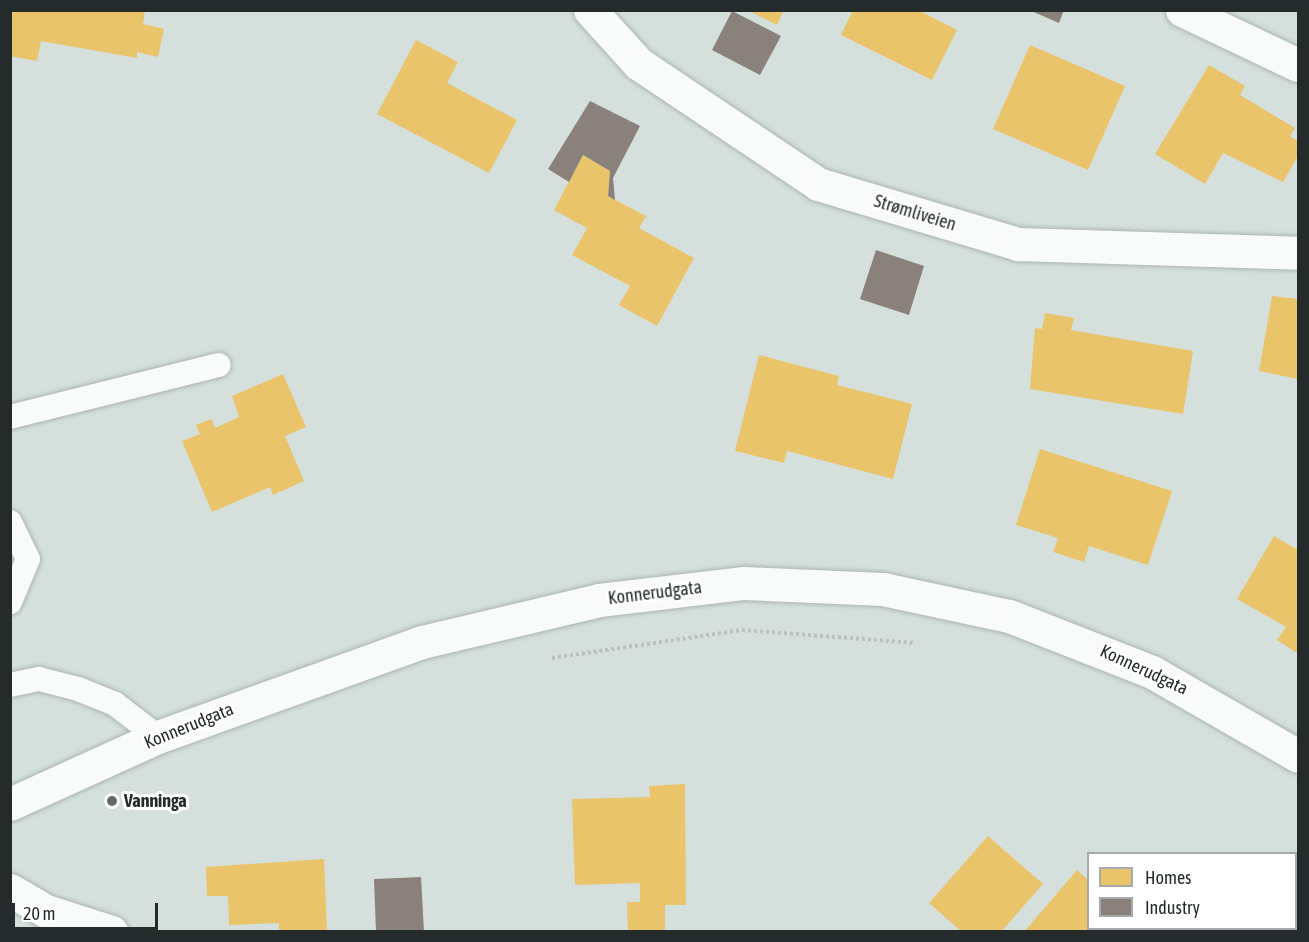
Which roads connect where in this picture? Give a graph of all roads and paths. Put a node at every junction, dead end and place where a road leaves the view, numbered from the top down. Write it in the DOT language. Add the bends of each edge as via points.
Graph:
graph roads {
  1 [pos="590,10"];
  2 [pos="1182,10"];
  3 [pos="1299,65"];
  4 [pos="1299,253"];
  5 [pos="219,365"];
  6 [pos="10,417"];
  7 [pos="10,522"];
  8 [pos="10,602"];
  9 [pos="922,644"];
  10 [pos="541,660"];
  11 [pos="10,685"];
  12 [pos="158,737"];
  13 [pos="1299,756"];
  14 [pos="10,804"];
  15 [pos="10,890"];
  16 [pos="112,932"];
  1 -- 4 [label="main road, Strømliveien" via="639,64 818,184 1018,244"];
  2 -- 3 [label="main road"];
  5 -- 6 [label="lane"];
  7 -- 8 [label="lane" via="28,559"];
  9 -- 10 [label="path" via="879,636 742,630"];
  11 -- 12 [label="lane" via="39,679 78,689 115,704"];
  12 -- 13 [label="main road, Konnerudgata" via="316,677 509,619 678,588 811,584 942,600 1074,638 1162,677"];
  12 -- 14 [label="main road, Konnerudgata"];
  15 -- 16 [label="main road" via="46,911"];
}
